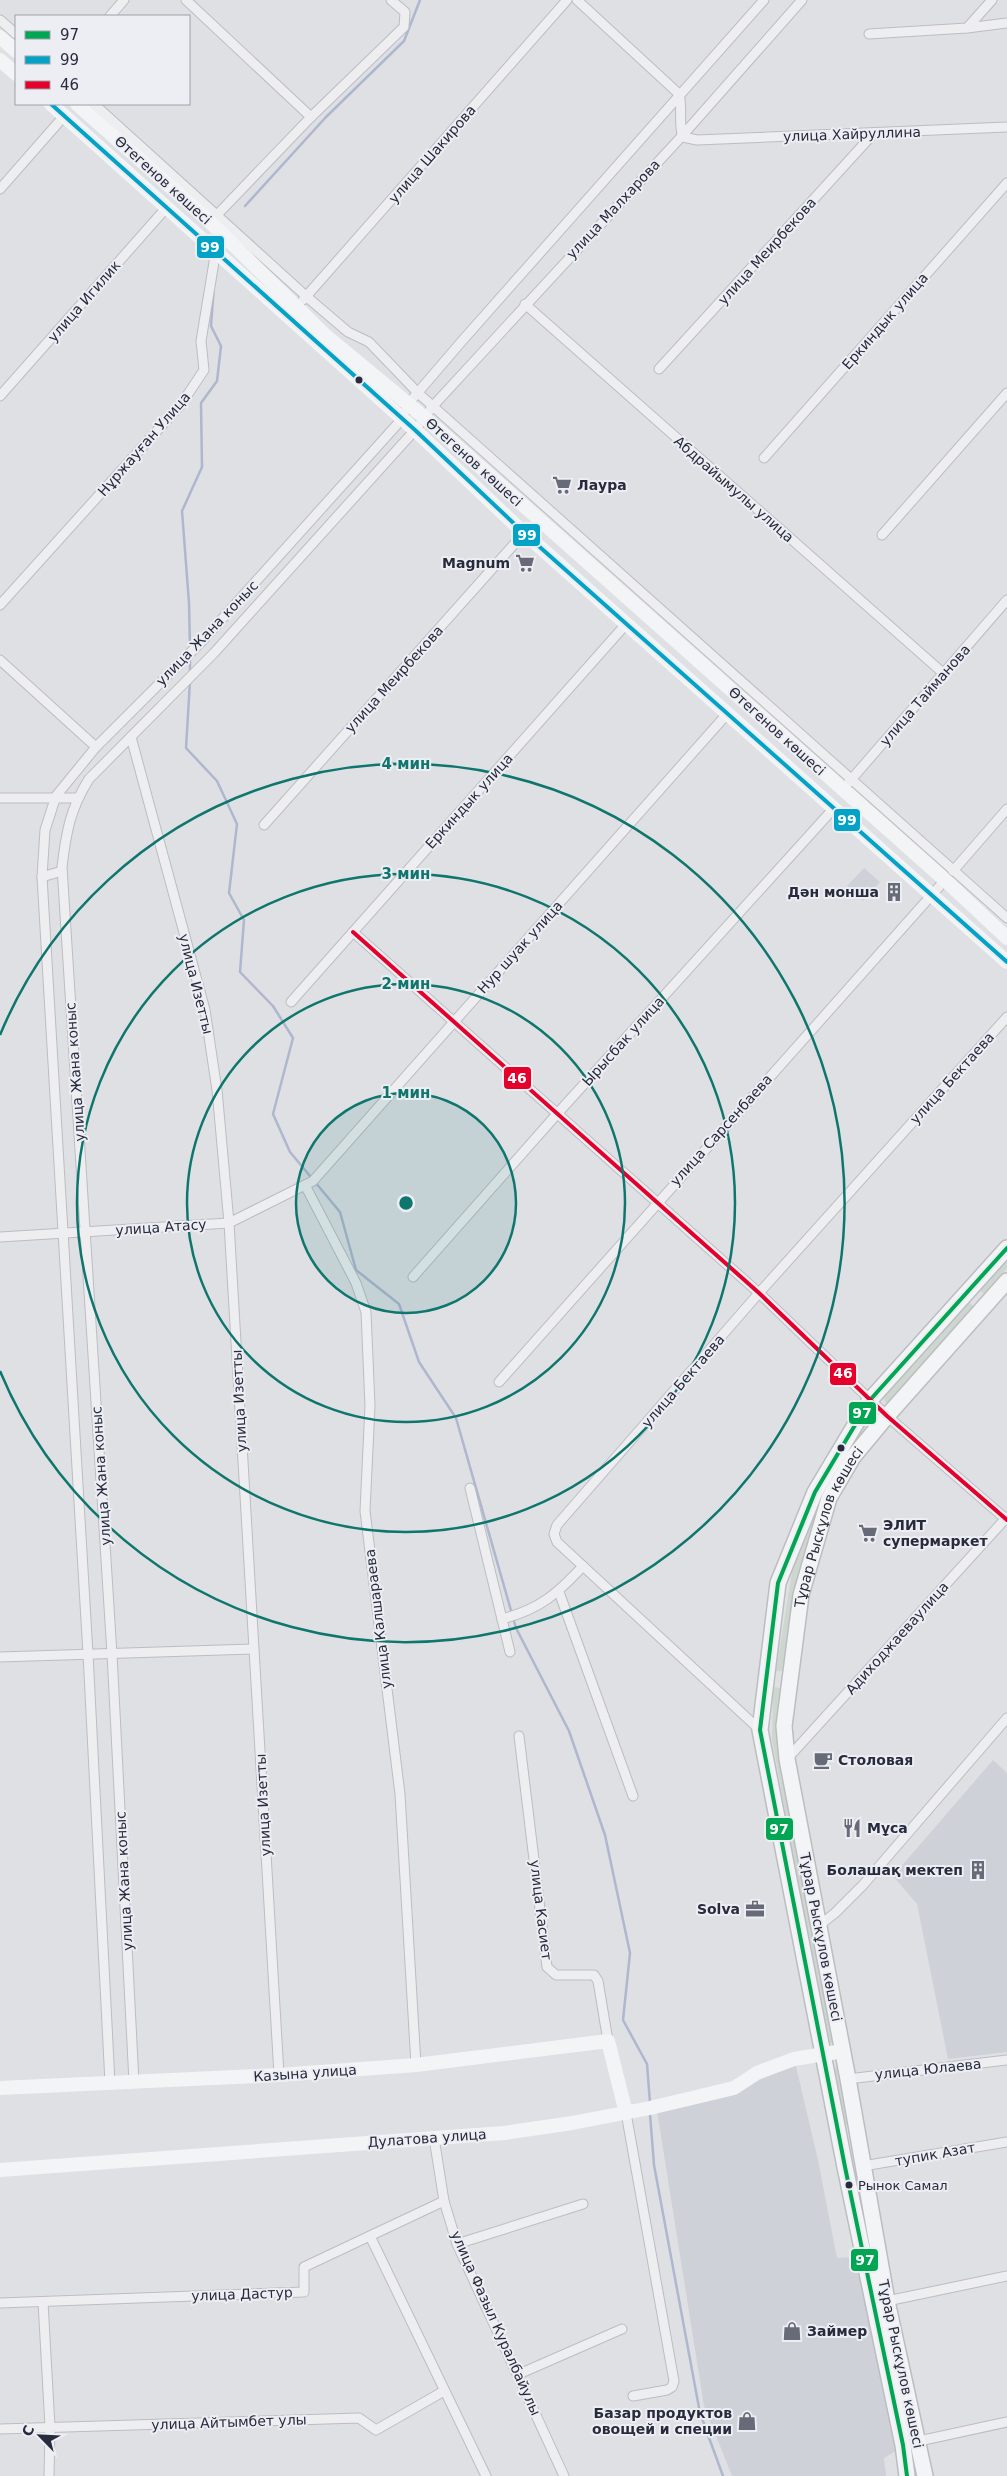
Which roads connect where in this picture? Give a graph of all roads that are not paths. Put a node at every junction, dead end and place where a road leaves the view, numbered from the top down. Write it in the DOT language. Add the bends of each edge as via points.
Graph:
graph roads {
  1 [pos="124,0"];
  2 [pos="186,0"];
  3 [pos="391,0"];
  4 [pos="567,0"];
  5 [pos="577,0"];
  6 [pos="764,0"];
  7 [pos="802,0"];
  8 [pos="992,0"];
  9 [pos="111,15"];
  10 [pos="0,20"];
  11 [pos="1007,23"];
  12 [pos="967,28"];
  13 [pos="15,33"];
  14 [pos="869,34"];
  15 [pos="0,37"];
  16 [pos="15,50"];
  17 [pos="0,60"];
  18 [pos="15,73"];
  19 [pos="679,94"];
  20 [pos="52,105"];
  21 [pos="78,105"];
  22 [pos="95,105"];
  23 [pos="65,115"];
  24 [pos="311,116"];
  25 [pos="1007,127"];
  26 [pos="874,133"];
  27 [pos="682,136"];
  28 [pos="122,144"];
  29 [pos="111,157"];
  30 [pos="1007,183"];
  31 [pos="0,189"];
  32 [pos="167,207"];
  33 [pos="214,218"];
  34 [pos="216,250"];
  35 [pos="307,297"];
  36 [pos="524,304"];
  37 [pos="295,308"];
  38 [pos="659,369"];
  39 [pos="418,393"];
  40 [pos="1007,393"];
  41 [pos="0,396"];
  42 [pos="408,404"];
  43 [pos="433,406"];
  44 [pos="424,418"];
  45 [pos="402,419"];
  46 [pos="415,430"];
  47 [pos="764,458"];
  48 [pos="524,533"];
  49 [pos="882,535"];
  50 [pos="1007,600"];
  51 [pos="0,605"];
  52 [pos="627,623"];
  53 [pos="0,660"];
  54 [pos="943,674"];
  55 [pos="727,714"];
  56 [pos="131,737"];
  57 [pos="96,747"];
  58 [pos="827,775"];
  59 [pos="847,783"];
  60 [pos="816,790"];
  61 [pos="56,796"];
  62 [pos="0,798"];
  63 [pos="78,798"];
  64 [pos="835,807"];
  65 [pos="1007,809"];
  66 [pos="264,825"];
  67 [pos="62,871"];
  68 [pos="949,876"];
  69 [pos="42,877"];
  70 [pos="932,895"];
  71 [pos="1007,918"];
  72 [pos="353,932"];
  73 [pos="1007,938"];
  74 [pos="1007,962"];
  75 [pos="291,1002"];
  76 [pos="1007,1017"];
  77 [pos="454,1022"];
  78 [pos="557,1114"];
  79 [pos="309,1183"];
  80 [pos="657,1202"];
  81 [pos="229,1223"];
  82 [pos="85,1232"];
  83 [pos="61,1233"];
  84 [pos="0,1237"];
  85 [pos="1007,1248"];
  86 [pos="413,1277"];
  87 [pos="1007,1280"];
  88 [pos="759,1293"];
  89 [pos="967,1293"];
  90 [pos="983,1307"];
  91 [pos="499,1382"];
  92 [pos="870,1400"];
  93 [pos="887,1416"];
  94 [pos="470,1488"];
  95 [pos="1006,1519"];
  96 [pos="583,1566"];
  97 [pos="559,1592"];
  98 [pos="502,1619"];
  99 [pos="253,1649"];
  100 [pos="510,1652"];
  101 [pos="88,1654"];
  102 [pos="112,1654"];
  103 [pos="0,1657"];
  104 [pos="767,1679"];
  105 [pos="789,1682"];
  106 [pos="1007,1718"];
  107 [pos="760,1730"];
  108 [pos="519,1736"];
  109 [pos="786,1759"];
  110 [pos="633,1796"];
  111 [pos="820,1925"];
  112 [pos="608,2042"];
  113 [pos="843,2051"];
  114 [pos="823,2054"];
  115 [pos="1007,2060"];
  116 [pos="416,2065"];
  117 [pos="279,2075"];
  118 [pos="848,2078"];
  119 [pos="134,2082"];
  120 [pos="110,2083"];
  121 [pos="0,2088"];
  122 [pos="626,2113"];
  123 [pos="434,2138"];
  124 [pos="1007,2142"];
  125 [pos="863,2166"];
  126 [pos="0,2170"];
  127 [pos="444,2201"];
  128 [pos="583,2204"];
  129 [pos="370,2236"];
  130 [pos="457,2244"];
  131 [pos="1007,2276"];
  132 [pos="886,2301"];
  133 [pos="43,2302"];
  134 [pos="0,2303"];
  135 [pos="622,2329"];
  136 [pos="518,2374"];
  137 [pos="444,2391"];
  138 [pos="633,2396"];
  139 [pos="1007,2422"];
  140 [pos="50,2427"];
  141 [pos="0,2430"];
  142 [pos="919,2441"];
  143 [pos="49,2476"];
  144 [pos="486,2476"];
  145 [pos="564,2476"];
  146 [pos="907,2476"];
  147 [pos="925,2476"];
  1 -- 9 [label="street"];
  2 -- 24 [label="street"];
  3 -- 24 [label="street" via="405,12 404,27"];
  4 -- 35 [label="street, улица Шакирова"];
  5 -- 19 [label="street"];
  6 -- 19 [label="street, улица Малхарова"];
  7 -- 27 [label="street, улица Малхарова"];
  8 -- 12 [label="street"];
  10 -- 13 [label="street"];
  11 -- 12 [label="street"];
  12 -- 14 [label="street"];
  15 -- 16 [label="main road"];
  17 -- 18 [label="main road"];
  19 -- 27 [label="street"];
  19 -- 39 [label="street, улица Малхарова"];
  20 -- 23 [label="main road, Өтегенов көшесі"];
  21 -- 28 [label="main road, Өтегенов көшесі"];
  22 -- 33 [label="street"];
  23 -- 29 [label="main road, Өтегенов көшесі"];
  23 -- 31 [label="street"];
  24 -- 33 [label="street"];
  25 -- 26 [label="street, улица Хайруллина"];
  26 -- 27 [label="street, улица Хайруллина" via="697,140"];
  26 -- 38 [label="street, улица Меирбекова"];
  27 -- 36 [label="street, улица Малхарова"];
  28 -- 29 [label="main road"];
  28 -- 33 [label="main road, Өтегенов көшесі"];
  29 -- 32 [label="main road, Өтегенов көшесі"];
  30 -- 47 [label="street, Еркиндык улица"];
  32 -- 34 [label="main road, Өтегенов көшесі"];
  32 -- 41 [label="street, улица Игилик"];
  33 -- 35 [label="street"];
  33 -- 37 [label="main road, Өтегенов көшесі"];
  34 -- 45 [label="main road, Өтегенов көшесі"];
  34 -- 51 [label="street, Нұржауған Улица" via="201,340 204,370 182,403"];
  35 -- 37 [label="street, улица Шакирова"];
  35 -- 39 [label="street" via="348,332 369,342"];
  36 -- 43 [label="street, улица Малхарова"];
  36 -- 54 [label="street, Абдрайымулы улица"];
  37 -- 42 [label="main road, Өтегенов көшесі"];
  39 -- 42 [label="street, улица Малхарова"];
  39 -- 43 [label="street"];
  40 -- 49 [label="street"];
  42 -- 44 [label="main road, Өтегенов көшесі"];
  42 -- 45 [label="street, улица Жана коныс"];
  43 -- 44 [label="street, улица Малхарова"];
  43 -- 59 [label="street"];
  44 -- 46 [label="street, улица Жана коныс"];
  44 -- 58 [label="main road, Өтегенов көшесі"];
  45 -- 46 [label="main road, Өтегенов көшесі"];
  45 -- 57 [label="street, улица Жана коныс" via="204,639"];
  46 -- 48 [label="main road, Өтегенов көшесі"];
  46 -- 56 [label="street, улица Жана коныс" via="214,654"];
  48 -- 52 [label="main road, Өтегенов көшесі"];
  48 -- 66 [label="street, улица Меирбекова"];
  50 -- 54 [label="street, улица Тайманова"];
  52 -- 55 [label="main road, Өтегенов көшесі"];
  52 -- 72 [label="street, Еркиндык улица"];
  53 -- 57 [label="street"];
  54 -- 59 [label="street, улица Тайманова"];
  55 -- 60 [label="main road, Өтегенов көшесі"];
  55 -- 77 [label="street, Нур шуак улица"];
  56 -- 63 [label="street, улица Жана коныс" via="89,779"];
  56 -- 81 [label="street, улица Изетты" via="205,1010 217,1090"];
  57 -- 61 [label="street, улица Жана коныс"];
  58 -- 59 [label="main road, Өтегенов көшесі"];
  58 -- 60 [label="street"];
  59 -- 68 [label="main road, Өтегенов көшесі"];
  60 -- 64 [label="main road, Өтегенов көшесі"];
  61 -- 62 [label="street"];
  61 -- 63 [label="street"];
  61 -- 69 [label="street, улица Жана коныс" via="45,830"];
  63 -- 67 [label="street, улица Жана коныс" via="66,830"];
  64 -- 70 [label="main road, Өтегенов көшесі"];
  64 -- 78 [label="street, Ырысбак улица"];
  65 -- 68 [label="street, улица Сарсенбаева"];
  67 -- 69 [label="street"];
  67 -- 82 [label="street, улица Жана коныс"];
  68 -- 70 [label="street, улица Сарсенбаева"];
  68 -- 71 [label="street"];
  68 -- 73 [label="main road, Өтегенов көшесі"];
  69 -- 83 [label="street, улица Жана коныс"];
  70 -- 74 [label="main road, Өтегенов көшесі"];
  70 -- 80 [label="street, улица Сарсенбаева"];
  72 -- 75 [label="street, Еркиндык улица"];
  72 -- 77 [label="street"];
  76 -- 88 [label="street, улица Бектаева"];
  77 -- 78 [label="street"];
  77 -- 79 [label="street, Нур шуак улица"];
  78 -- 80 [label="street"];
  78 -- 86 [label="street, Ырысбак улица"];
  79 -- 81 [label="street, улица Атасу"];
  79 -- 116 [label="street, улица Калшараева" via="356,1283 366,1312 370,1406 366,1511 400,1794"];
  80 -- 88 [label="street"];
  80 -- 91 [label="street, улица Сарсенбаева"];
  81 -- 82 [label="street, улица Атасу"];
  81 -- 99 [label="street, улица Изетты"];
  82 -- 83 [label="street, улица Атасу"];
  82 -- 102 [label="street, улица Жана коныс"];
  83 -- 84 [label="street, улица Атасу"];
  83 -- 101 [label="street, улица Жана коныс"];
  85 -- 89 [label="main road, Тұрар Рыскұлов көшесі"];
  87 -- 90 [label="main road, Тұрар Рыскұлов көшесі"];
  88 -- 92 [label="street"];
  88 -- 96 [label="street, улица Бектаева" via="557,1525 554,1534 557,1542"];
  89 -- 90 [label="main road"];
  89 -- 92 [label="main road, Тұрар Рыскұлов көшесі"];
  90 -- 93 [label="main road, Тұрар Рыскұлов көшесі"];
  92 -- 93 [label="street"];
  92 -- 104 [label="main road, Тұрар Рыскұлов көшесі" via="815,1492 778,1583"];
  93 -- 95 [label="street"];
  93 -- 105 [label="main road, Тұрар Рыскұлов көшесі" via="853,1457 829,1498 802,1589"];
  94 -- 98 [label="street"];
  95 -- 109 [label="street, Адиходжаеваулица"];
  96 -- 97 [label="street"];
  96 -- 107 [label="street, улица Бектаева"];
  97 -- 98 [label="street" via="529,1611"];
  97 -- 110 [label="street"];
  98 -- 100 [label="street"];
  99 -- 102 [label="street"];
  99 -- 117 [label="street, улица Изетты"];
  101 -- 102 [label="street"];
  101 -- 103 [label="street"];
  101 -- 120 [label="street, улица Жана коныс"];
  102 -- 119 [label="street, улица Жана коныс"];
  104 -- 105 [label="main road"];
  104 -- 107 [label="main road, Тұрар Рыскұлов көшесі"];
  105 -- 109 [label="main road, Тұрар Рыскұлов көшесі" via="784,1726"];
  106 -- 111 [label="street" via="863,1885"];
  107 -- 114 [label="main road, Тұрар Рыскұлов көшесі"];
  108 -- 112 [label="street, улица Касиет" via="547,1967 556,1975 594,1975 598,1980"];
  109 -- 111 [label="main road, Тұрар Рыскұлов көшесі"];
  111 -- 113 [label="main road, Тұрар Рыскұлов көшесі"];
  112 -- 116 [label="main road, Казына улица"];
  112 -- 122 [label="main road"];
  113 -- 114 [label="main road, Дулатова улица"];
  113 -- 118 [label="main road, Тұрар Рыскұлов көшесі"];
  114 -- 122 [label="main road, Дулатова улица" via="794,2059 757,2072 734,2088"];
  114 -- 146 [label="main road, Тұрар Рыскұлов көшесі" via="904,2445"];
  115 -- 118 [label="street, улица Юлаева"];
  116 -- 117 [label="main road, Казына улица"];
  117 -- 119 [label="main road, Казына улица"];
  118 -- 125 [label="main road, Тұрар Рыскұлов көшесі"];
  119 -- 120 [label="main road, Казына улица"];
  120 -- 121 [label="main road, Казына улица"];
  122 -- 123 [label="main road, Дулатова улица" via="514,2131"];
  122 -- 138 [label="street" via="674,2381 668,2390"];
  123 -- 126 [label="main road, Дулатова улица"];
  123 -- 127 [label="street, улица Фазыл Куралбайулы"];
  124 -- 125 [label="street, тупик Азат"];
  125 -- 132 [label="main road, Тұрар Рыскұлов көшесі"];
  127 -- 129 [label="street, улица Дастур"];
  127 -- 130 [label="street, улица Фазыл Куралбайулы"];
  128 -- 130 [label="street"];
  129 -- 133 [label="street, улица Дастур" via="304,2266 304,2292"];
  129 -- 137 [label="street"];
  130 -- 136 [label="street, улица Фазыл Куралбайулы"];
  131 -- 132 [label="street"];
  132 -- 142 [label="main road, Тұрар Рыскұлов көшесі"];
  133 -- 134 [label="street, улица Дастур"];
  133 -- 140 [label="street"];
  135 -- 136 [label="street"];
  136 -- 145 [label="street, улица Фазыл Куралбайулы"];
  137 -- 140 [label="street, улица Айтымбет улы" via="376,2430 359,2418"];
  137 -- 144 [label="street"];
  139 -- 142 [label="street"];
  140 -- 141 [label="street, улица Айтымбет улы"];
  140 -- 143 [label="street"];
  142 -- 147 [label="main road, Тұрар Рыскұлов көшесі"];
}
